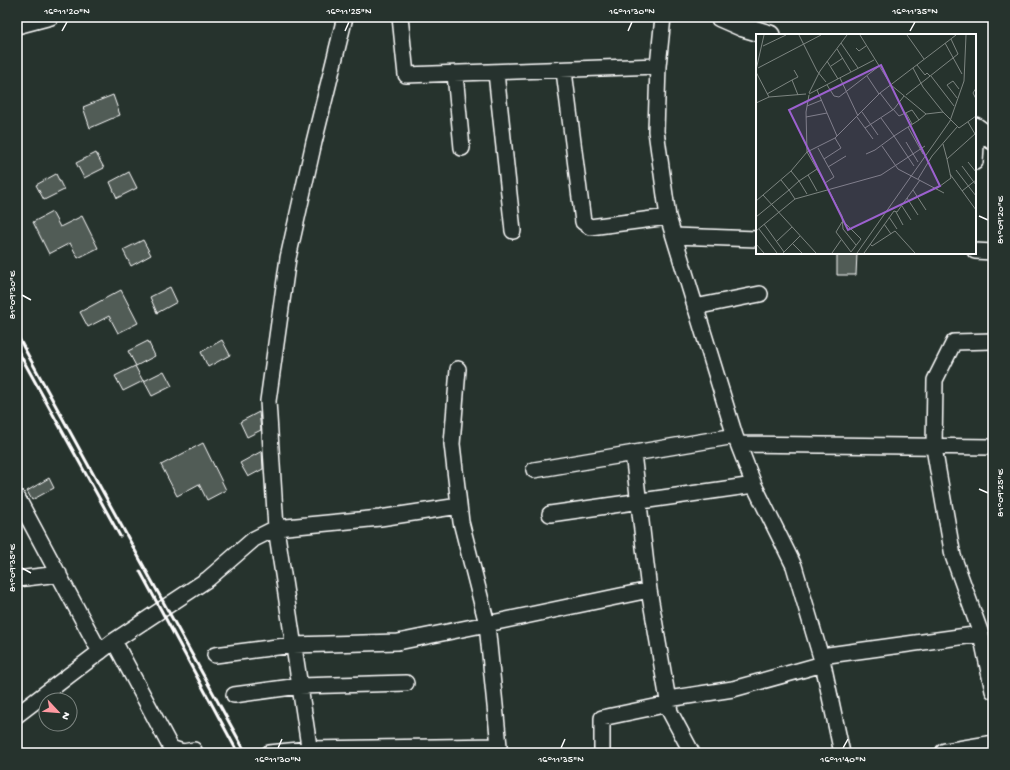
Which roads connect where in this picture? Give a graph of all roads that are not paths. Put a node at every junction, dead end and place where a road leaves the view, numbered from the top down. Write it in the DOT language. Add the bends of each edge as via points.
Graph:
graph roads {
  1 [pos="51,17"];
  2 [pos="345,17"];
  3 [pos="400,17"];
  4 [pos="663,17"];
  5 [pos="720,17"];
  6 [pos="17,26"];
  7 [pos="767,34"];
  8 [pos="658,66"];
  9 [pos="564,71"];
  10 [pos="496,73"];
  11 [pos="455,74"];
  12 [pos="976,127"];
  13 [pos="993,140"];
  14 [pos="462,148"];
  15 [pos="668,217"];
  16 [pos="513,231"];
  17 [pos="674,236"];
  18 [pos="756,239"];
  19 [pos="976,251"];
  20 [pos="993,252"];
  21 [pos="760,294"];
  22 [pos="695,307"];
  23 [pos="993,341"];
  24 [pos="458,369"];
  25 [pos="737,440"];
  26 [pos="993,447"];
  27 [pos="934,448"];
  28 [pos="633,453"];
  29 [pos="534,470"];
  30 [pos="754,485"];
  31 [pos="18,502"];
  32 [pos="640,502"];
  33 [pos="459,506"];
  34 [pos="550,514"];
  35 [pos="276,528"];
  36 [pos="59,574"];
  37 [pos="17,579"];
  38 [pos="649,590"];
  39 [pos="487,624"];
  40 [pos="981,634"];
  41 [pos="114,641"];
  42 [pos="293,645"];
  43 [pos="100,652"];
  44 [pos="215,655"];
  45 [pos="822,660"];
  46 [pos="406,683"];
  47 [pos="299,686"];
  48 [pos="993,691"];
  49 [pos="234,695"];
  50 [pos="668,702"];
  51 [pos="17,715"];
  52 [pos="993,745"];
  53 [pos="500,749"];
  54 [pos="310,751"];
  55 [pos="195,753"];
  56 [pos="269,753"];
  57 [pos="602,753"];
  58 [pos="692,753"];
  59 [pos="842,753"];
  60 [pos="945,753"];
  1 -- 6 [label="street"];
  2 -- 35 [label="street" via="288,258 268,402"];
  3 -- 11 [label="street" via="406,75"];
  4 -- 8 [label="street"];
  5 -- 7 [label="main road"];
  8 -- 9 [label="street"];
  8 -- 15 [label="street" via="656,130"];
  9 -- 10 [label="street"];
  9 -- 15 [label="street" via="583,222 590,227"];
  10 -- 11 [label="street"];
  10 -- 16 [label="street"];
  11 -- 14 [label="street"];
  12 -- 13 [label="main road"];
  15 -- 17 [label="street"];
  17 -- 18 [label="street"];
  17 -- 22 [label="street"];
  19 -- 20 [label="street"];
  21 -- 22 [label="street"];
  22 -- 25 [label="street"];
  23 -- 27 [label="street" via="954,342 934,380"];
  24 -- 33 [label="street" via="452,444"];
  25 -- 27 [label="street"];
  25 -- 28 [label="street"];
  25 -- 30 [label="street"];
  26 -- 27 [label="street"];
  27 -- 40 [label="street" via="953,556"];
  28 -- 29 [label="street"];
  28 -- 32 [label="street"];
  30 -- 32 [label="street"];
  30 -- 45 [label="street" via="794,566"];
  31 -- 36 [label="street"];
  32 -- 34 [label="street"];
  32 -- 38 [label="street"];
  33 -- 35 [label="street" via="380,518"];
  33 -- 39 [label="street"];
  35 -- 41 [label="street" via="254,539 208,579"];
  35 -- 42 [label="street"];
  36 -- 37 [label="street"];
  36 -- 43 [label="street"];
  38 -- 39 [label="street"];
  38 -- 50 [label="street"];
  39 -- 42 [label="street" via="398,642"];
  39 -- 53 [label="street"];
  40 -- 45 [label="street"];
  40 -- 48 [label="street"];
  41 -- 43 [label="street"];
  41 -- 55 [label="street" via="171,748 183,752 194,750"];
  42 -- 44 [label="street"];
  42 -- 47 [label="street"];
  43 -- 51 [label="street"];
  45 -- 50 [label="street" via="733,689"];
  45 -- 59 [label="street"];
  46 -- 47 [label="street"];
  47 -- 49 [label="street"];
  47 -- 54 [label="street"];
  50 -- 57 [label="street" via="602,718"];
  50 -- 58 [label="street" via="670,712"];
  52 -- 60 [label="main road"];
  53 -- 54 [label="street"];
  54 -- 56 [label="street"];
}
